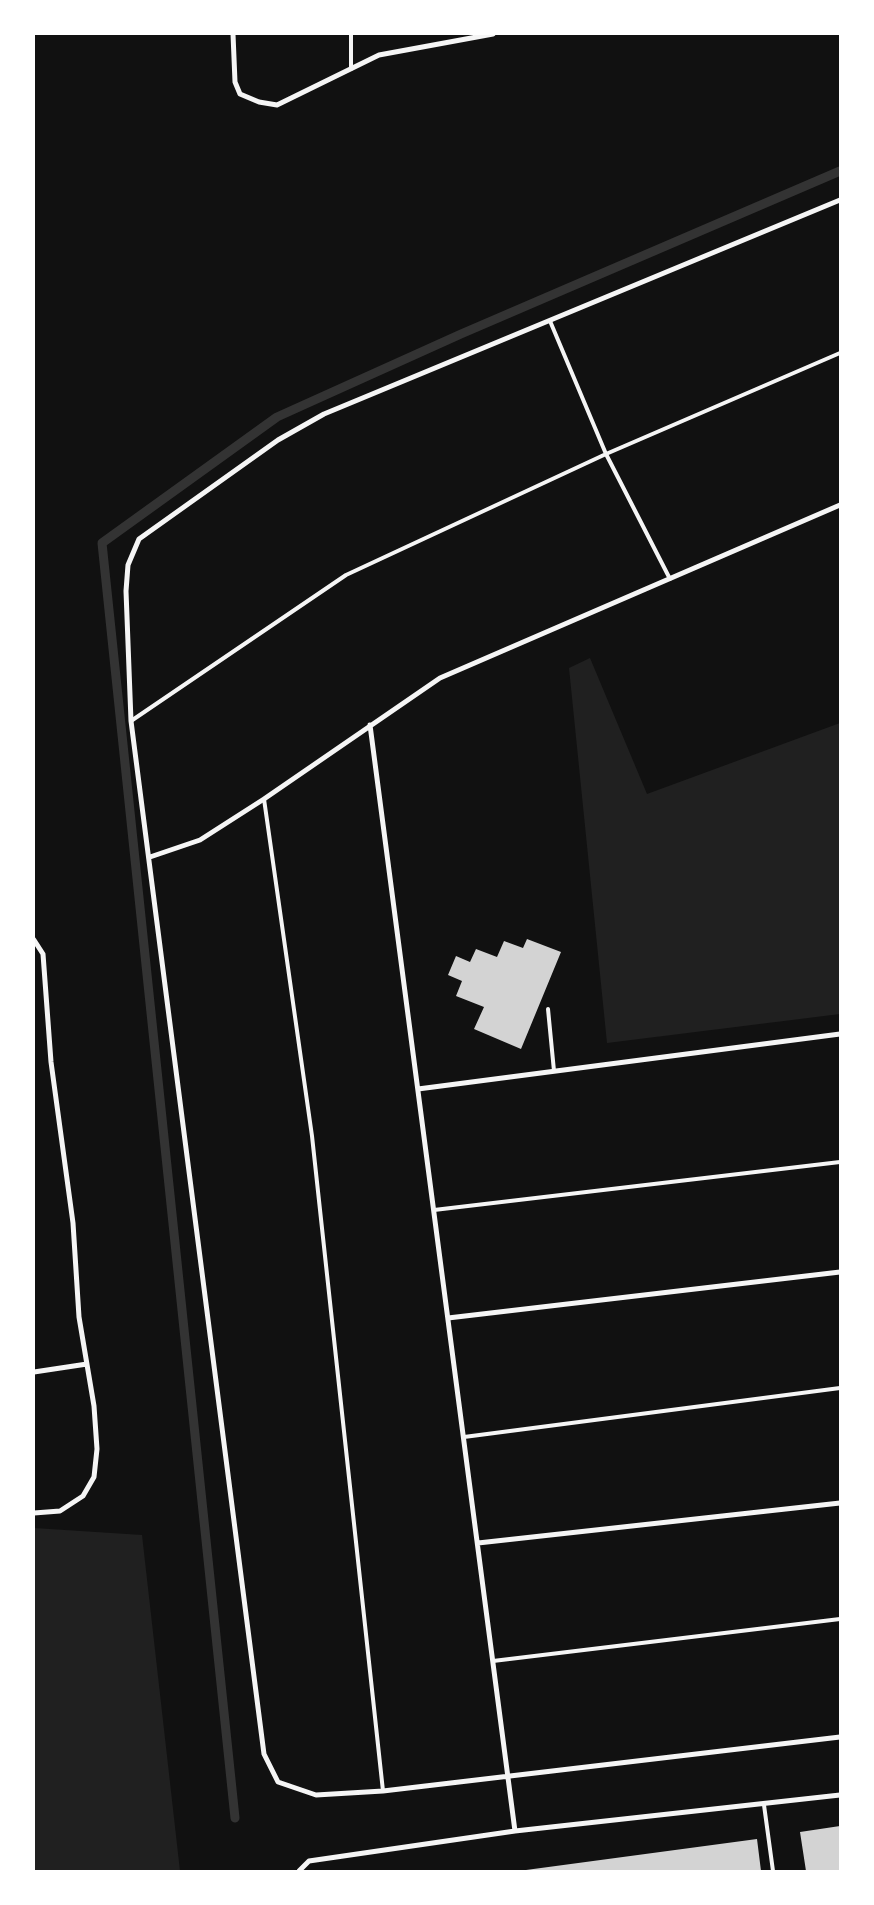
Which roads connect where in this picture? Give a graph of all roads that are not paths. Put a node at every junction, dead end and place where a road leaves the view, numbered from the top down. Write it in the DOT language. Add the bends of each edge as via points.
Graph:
graph roads {
  1 [pos="233,34"];
  2 [pos="350,34"];
  3 [pos="493,34"];
  4 [pos="479,35"];
  5 [pos="351,70"];
  6 [pos="840,200"];
  7 [pos="550,321"];
  8 [pos="840,352"];
  9 [pos="606,454"];
  10 [pos="840,505"];
  11 [pos="670,580"];
  12 [pos="131,721"];
  13 [pos="370,724"];
  14 [pos="264,799"];
  15 [pos="150,857"];
  16 [pos="34,940"];
  17 [pos="548,1009"];
  18 [pos="840,1034"];
  19 [pos="554,1071"];
  20 [pos="418,1089"];
  21 [pos="840,1162"];
  22 [pos="434,1210"];
  23 [pos="840,1272"];
  24 [pos="448,1318"];
  25 [pos="87,1364"];
  26 [pos="34,1372"];
  27 [pos="840,1388"];
  28 [pos="464,1437"];
  29 [pos="840,1503"];
  30 [pos="34,1513"];
  31 [pos="478,1543"];
  32 [pos="840,1619"];
  33 [pos="493,1661"];
  34 [pos="840,1737"];
  35 [pos="508,1776"];
  36 [pos="383,1790"];
  37 [pos="840,1795"];
  38 [pos="764,1805"];
  39 [pos="515,1831"];
  40 [pos="299,1871"];
  41 [pos="773,1871"];
  1 -- 5 [label="street" via="235,82 240,94 259,102 277,106"];
  2 -- 5 [label="lane"];
  3 -- 4 [label="street"];
  4 -- 5 [label="street" via="379,55"];
  6 -- 7 [label="street"];
  7 -- 9 [label="lane"];
  7 -- 12 [label="street" via="324,414 278,440 139,540 128,565 126,591"];
  8 -- 9 [label="lane"];
  9 -- 11 [label="lane"];
  9 -- 12 [label="lane" via="346,575"];
  10 -- 11 [label="street"];
  11 -- 13 [label="street" via="440,678"];
  12 -- 15 [label="street"];
  13 -- 14 [label="street"];
  13 -- 20 [label="street"];
  14 -- 15 [label="street" via="200,840"];
  14 -- 36 [label="lane" via="312,1136"];
  15 -- 36 [label="street" via="264,1754 278,1782 316,1795"];
  16 -- 25 [label="street" via="43,954 51,1062 73,1223 79,1317"];
  17 -- 19 [label="lane"];
  18 -- 19 [label="street"];
  19 -- 20 [label="street"];
  20 -- 22 [label="street"];
  21 -- 22 [label="lane"];
  22 -- 24 [label="street"];
  23 -- 24 [label="street"];
  24 -- 28 [label="street"];
  25 -- 26 [label="street"];
  25 -- 30 [label="street" via="97,1449 94,1477 83,1496 60,1511"];
  27 -- 28 [label="lane"];
  28 -- 31 [label="street"];
  29 -- 31 [label="street"];
  31 -- 33 [label="street"];
  32 -- 33 [label="lane"];
  33 -- 35 [label="street"];
  34 -- 35 [label="street"];
  35 -- 36 [label="street"];
  35 -- 39 [label="street"];
  37 -- 38 [label="street"];
  38 -- 39 [label="street"];
  38 -- 41 [label="lane"];
  39 -- 40 [label="street" via="309,1861"];
}
